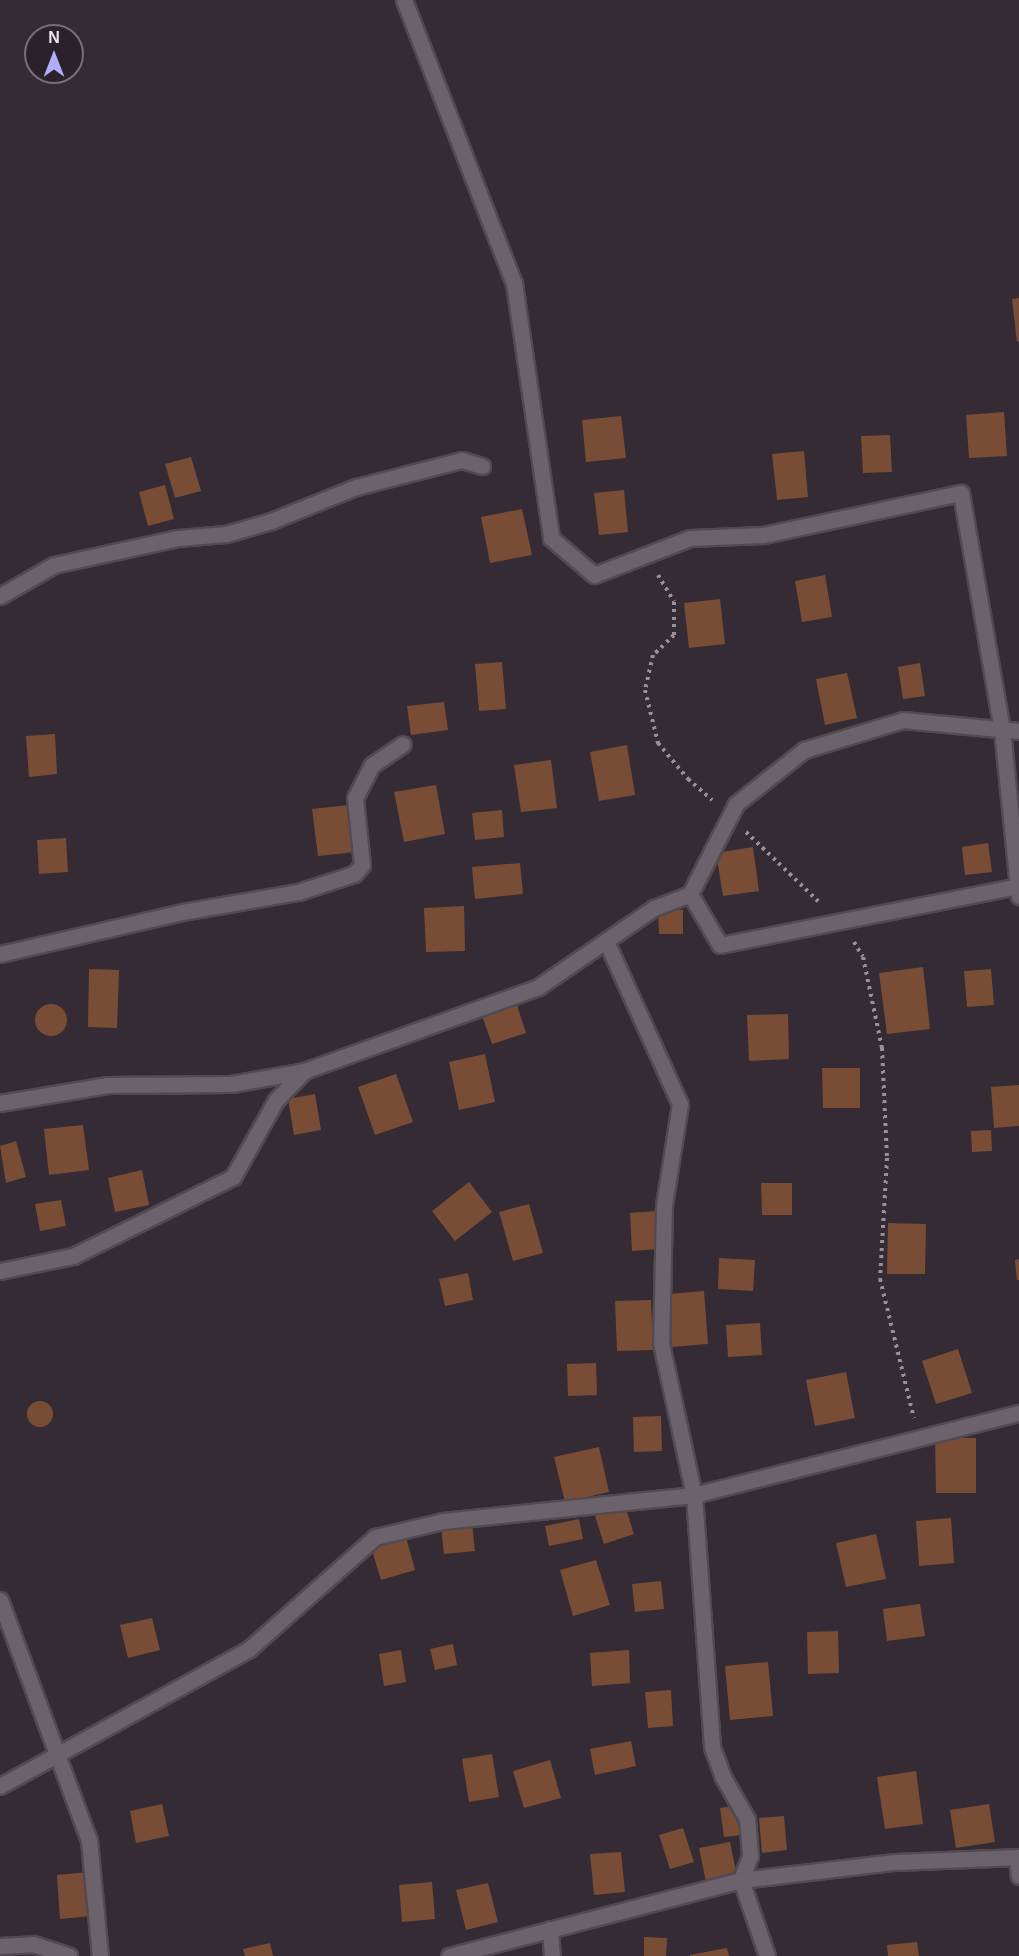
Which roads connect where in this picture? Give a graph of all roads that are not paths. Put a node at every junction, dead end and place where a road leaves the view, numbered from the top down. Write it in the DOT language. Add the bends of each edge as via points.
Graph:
graph roads {
  1 [pos="404,0"];
  2 [pos="482,466"];
  3 [pos="0,596"];
  4 [pos="1002,730"];
  5 [pos="1019,731"];
  6 [pos="403,744"];
  7 [pos="1018,889"];
  8 [pos="690,894"];
  9 [pos="606,940"];
  10 [pos="0,954"];
  11 [pos="304,1071"];
  12 [pos="0,1103"];
  13 [pos="0,1271"];
  14 [pos="1019,1413"];
  15 [pos="694,1495"];
  16 [pos="0,1600"];
  17 [pos="60,1752"];
  18 [pos="0,1786"];
  19 [pos="1018,1857"];
  20 [pos="1019,1876"];
  21 [pos="741,1880"];
  22 [pos="550,1929"];
  23 [pos="0,1946"];
  24 [pos="69,1956"];
  25 [pos="100,1956"];
  26 [pos="449,1956"];
  27 [pos="552,1956"];
  28 [pos="767,1956"];
  1 -- 4 [label="street" via="514,283 551,538 594,575 690,538 763,535 961,493"];
  2 -- 3 [label="street" via="462,460 356,487 281,518 226,534 178,538 54,565"];
  4 -- 5 [label="street"];
  4 -- 7 [label="street"];
  4 -- 8 [label="street" via="903,720 804,750 736,804"];
  6 -- 10 [label="street" via="372,765 355,798 362,865 354,874 298,892 182,912"];
  7 -- 8 [label="street" via="840,919 720,945"];
  8 -- 9 [label="street" via="654,908"];
  9 -- 11 [label="street" via="538,987"];
  9 -- 15 [label="street" via="680,1104 664,1205 661,1343"];
  11 -- 12 [label="street" via="231,1084 108,1085"];
  11 -- 13 [label="street" via="276,1100 233,1177 73,1256"];
  14 -- 15 [label="street"];
  15 -- 17 [label="street" via="442,1521 375,1537 249,1649"];
  15 -- 21 [label="street" via="712,1747 723,1777 747,1820 750,1856"];
  16 -- 17 [label="street"];
  17 -- 18 [label="street"];
  17 -- 25 [label="street" via="89,1840"];
  19 -- 20 [label="street"];
  19 -- 21 [label="street" via="895,1862"];
  21 -- 22 [label="street"];
  21 -- 28 [label="street"];
  22 -- 26 [label="street"];
  22 -- 27 [label="street"];
  23 -- 24 [label="street" via="33,1944"];
}
